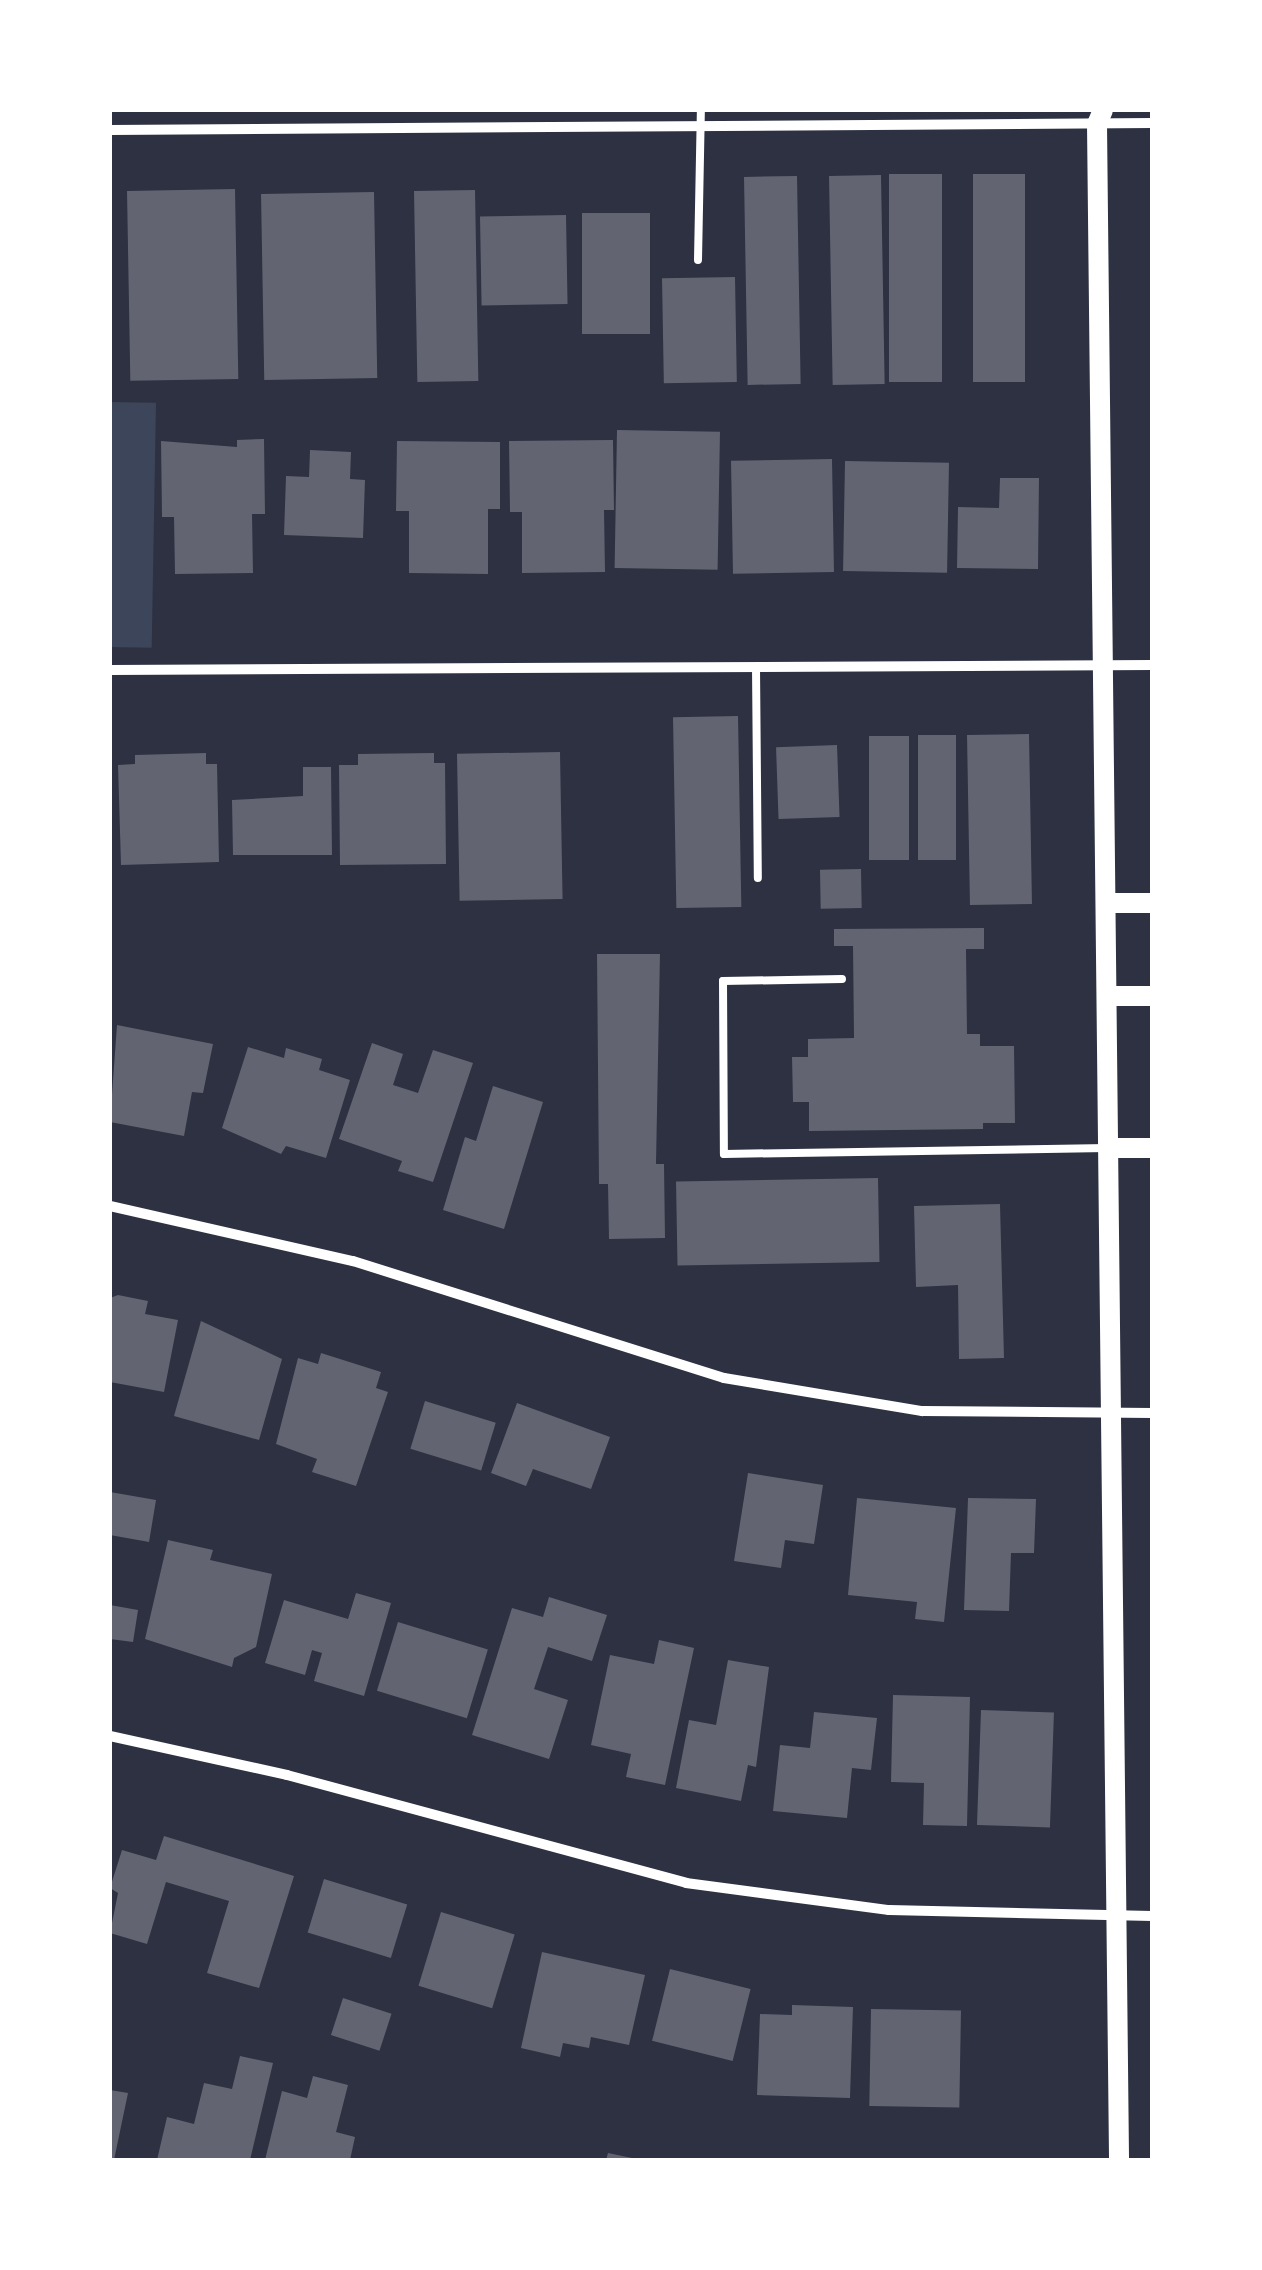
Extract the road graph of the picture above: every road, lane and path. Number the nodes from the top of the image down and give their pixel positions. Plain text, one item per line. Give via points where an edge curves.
1 (701, 110) edge
2 (1100, 117) edge
3 (1152, 124) edge
4 (701, 126) junction
5 (110, 130) edge
6 (698, 260) dead end
7 (1152, 664) edge
8 (1106, 665) junction
9 (756, 667) junction
10 (110, 670) edge
11 (758, 878) dead end
12 (1110, 903) junction
13 (1152, 903) edge
14 (842, 979) dead end
15 (1111, 996) junction
16 (1152, 996) edge
17 (1112, 1148) junction
18 (1152, 1148) edge
19 (110, 1206) edge
20 (1152, 1413) edge
21 (1116, 1414) junction
22 (110, 1736) edge
23 (1118, 1916) junction
24 (1152, 1916) edge
25 (1119, 2160) edge

1 - 4 lane
2 - 3 street
2 - 4 street
2 - 8 main road
4 - 5 street
4 - 6 lane
7 - 8 street
8 - 9 street
8 - 12 main road
9 - 10 street
9 - 11 lane
12 - 13 main road
12 - 15 main road
14 - 17 lane via 723,981 724,1154
15 - 16 main road
15 - 17 main road
17 - 18 main road
17 - 21 main road
19 - 21 street via 353,1261 724,1378 922,1411
20 - 21 street
21 - 23 main road
22 - 23 street via 287,1776 686,1883 889,1910
23 - 24 street
23 - 25 main road

